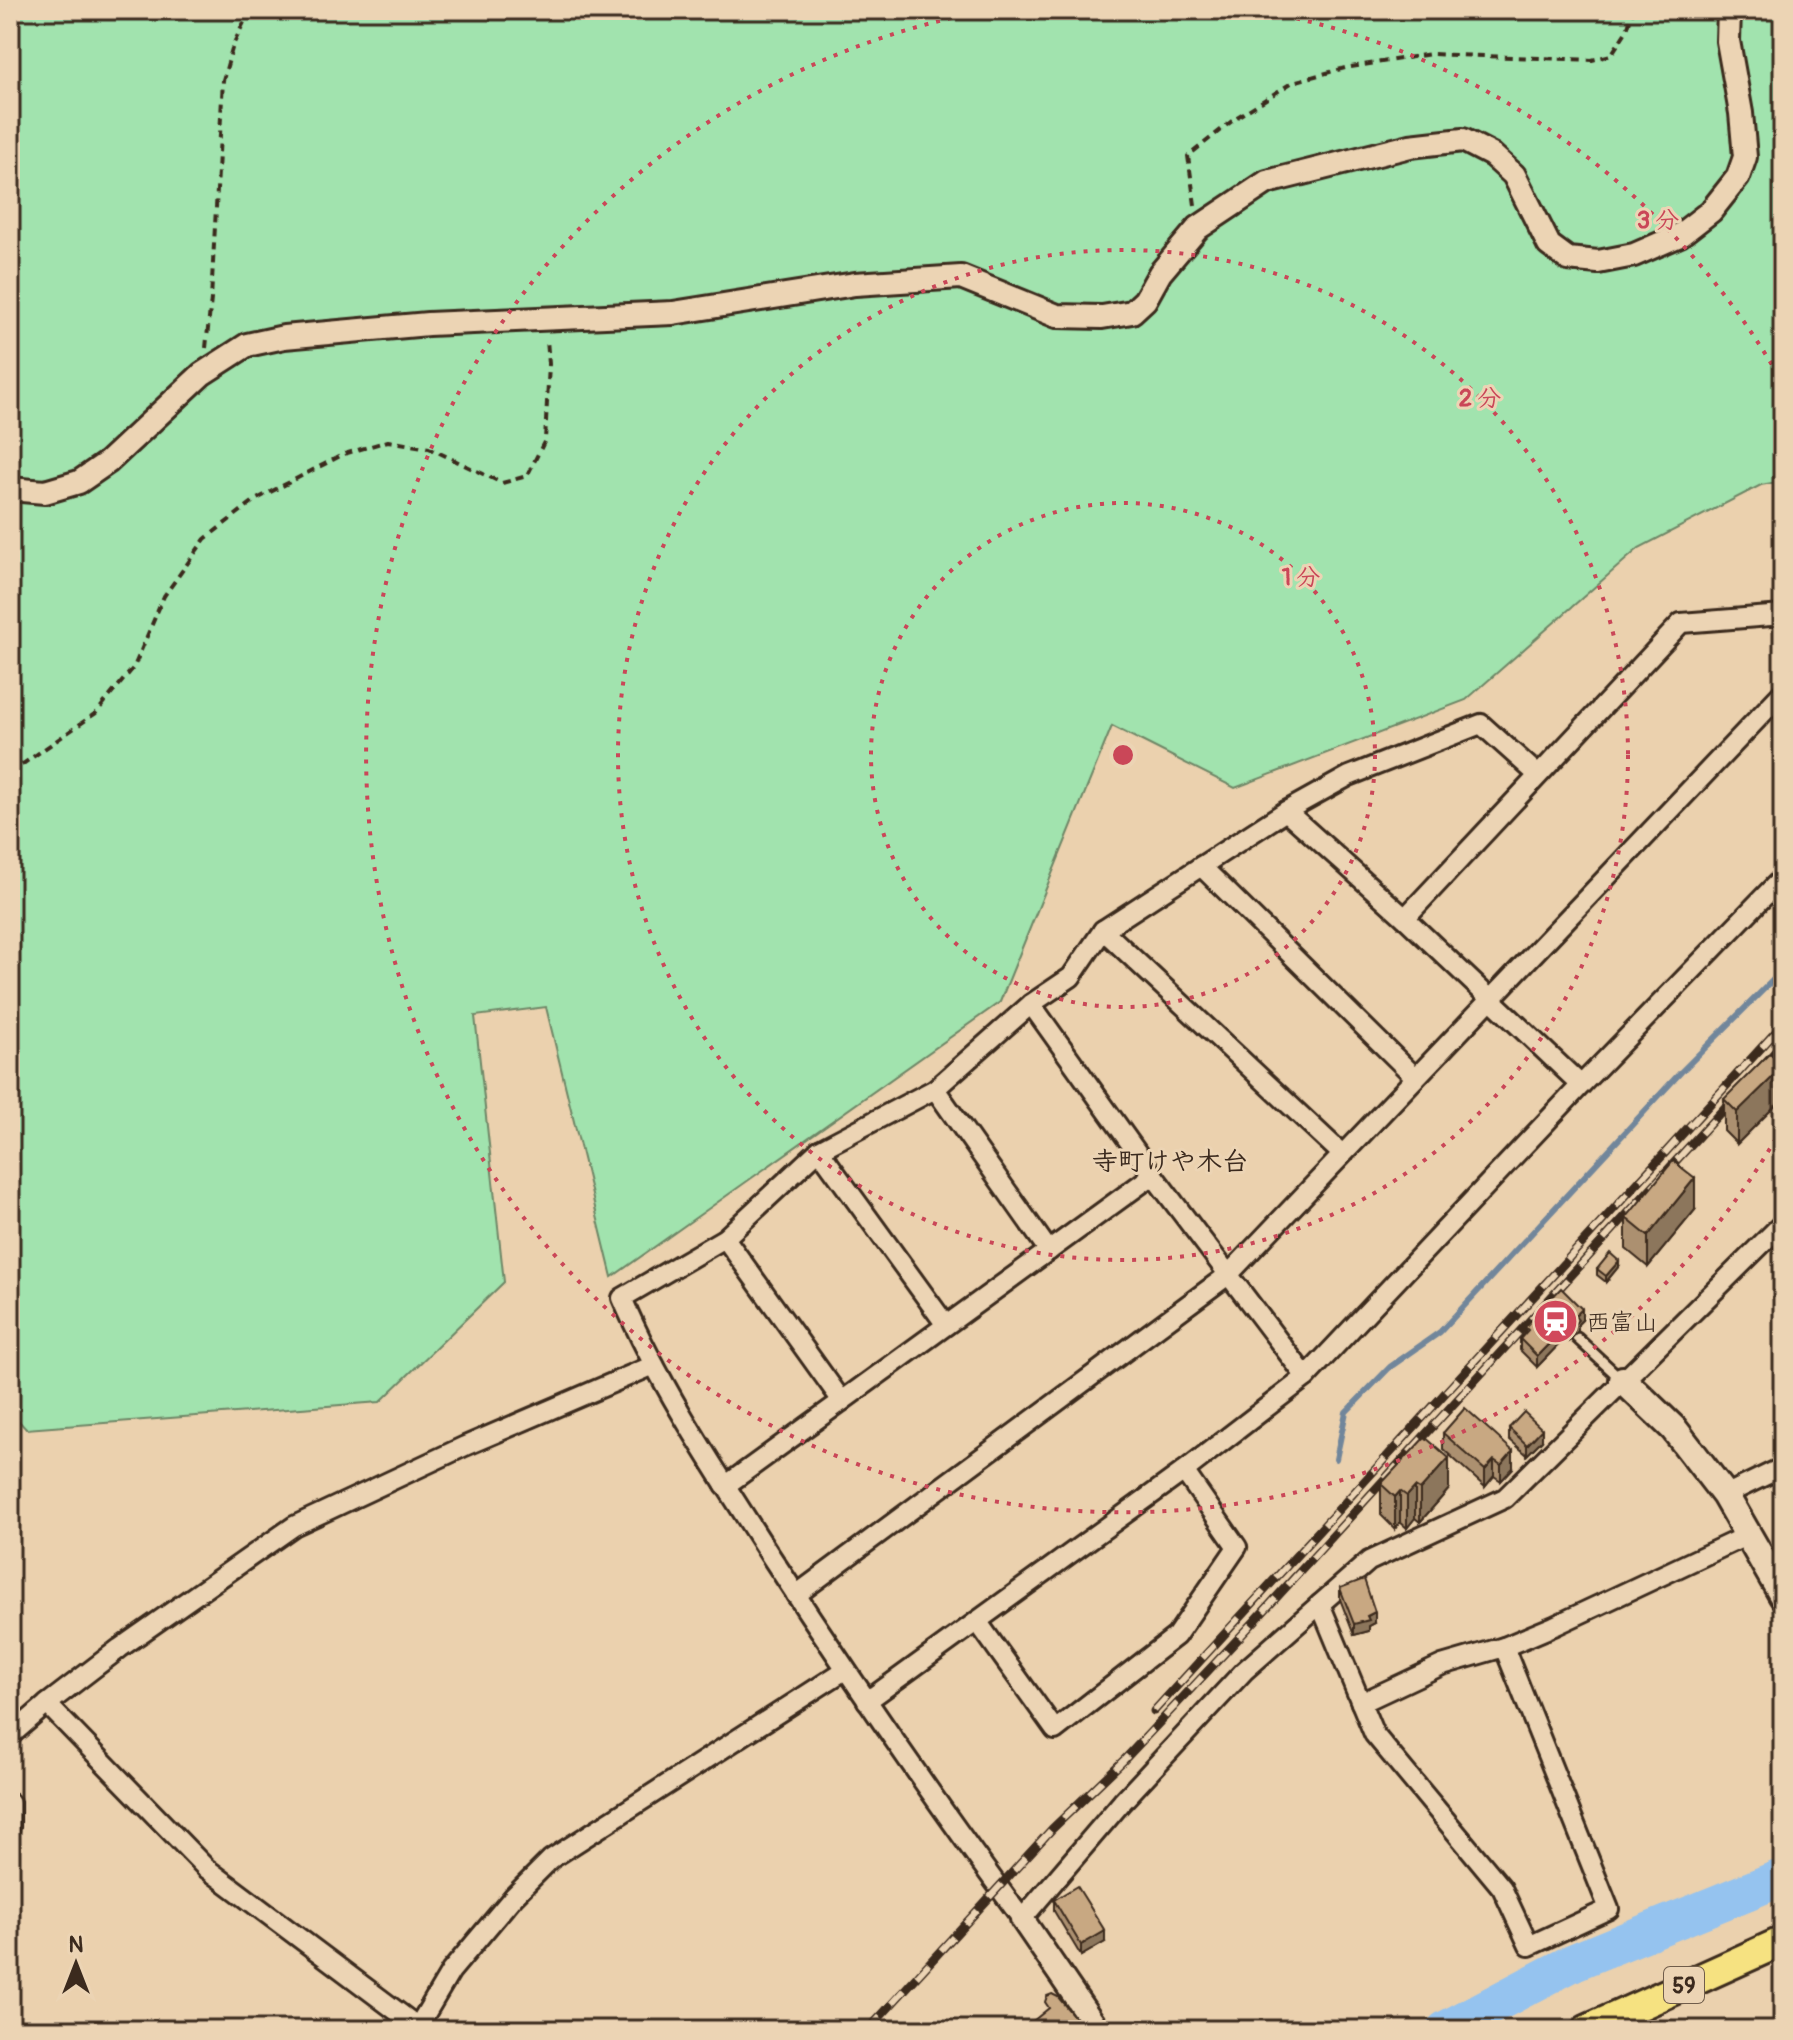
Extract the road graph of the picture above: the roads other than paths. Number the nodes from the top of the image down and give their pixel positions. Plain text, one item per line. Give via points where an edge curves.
1 (1729, 10) edge
2 (10, 489) edge
3 (1783, 615) edge
4 (1783, 692) edge
5 (1538, 775) junction
6 (1286, 811) junction
7 (1201, 866) junction
8 (1783, 877) edge
9 (1405, 918) junction
10 (1103, 930) junction
11 (1490, 1000) junction
12 (1031, 1004) junction
13 (1415, 1077) junction
14 (1581, 1085) junction
15 (935, 1089) junction
16 (819, 1150) junction
17 (1342, 1154) junction
18 (1153, 1175) junction
19 (1783, 1223) edge
20 (725, 1238) junction
21 (1049, 1251) junction
22 (1228, 1275) junction
23 (946, 1325) junction
24 (1577, 1338) dead end
25 (654, 1365) junction
26 (1306, 1377) junction
27 (1623, 1380) junction
28 (842, 1401) junction
29 (1783, 1467) edge
30 (1184, 1471) junction
31 (725, 1486) junction
32 (1725, 1495) junction
33 (1748, 1535) junction
34 (796, 1595) junction
35 (1783, 1596) edge
36 (1320, 1604) junction
37 (977, 1621) junction
38 (1504, 1647) junction
39 (845, 1670) junction
40 (867, 1701) junction
41 (1361, 1703) junction
42 (47, 1704) junction
43 (10, 1736) edge
44 (10, 1803) edge
45 (10, 1826) edge
46 (1022, 1919) junction
47 (1783, 1941) edge
48 (419, 2029) edge
49 (1098, 2030) edge
50 (1586, 2030) edge

1 - 2 street via 1728,41 1745,157 1738,177 1711,211 1680,235 1634,255 1598,262 1568,259 1549,245 1514,175 1492,155 1463,140 1410,146 1267,182 1198,228 1132,312 1057,316 961,277 855,284 673,313 284,337 247,345 202,374 108,462 79,482 45,492
3 - 5 street via 1681,623
4 - 11 street
5 - 6 street via 1481,724 1349,776
5 - 9 street
6 - 7 street
6 - 9 street
7 - 10 street
7 - 13 street
8 - 14 street
9 - 11 street
10 - 12 street via 1071,977
10 - 17 street
11 - 13 street
11 - 14 street
12 - 15 street
12 - 18 street
13 - 17 street
14 - 26 street
15 - 16 street
15 - 21 street
16 - 20 street
16 - 23 street
17 - 22 street
18 - 21 street
18 - 22 street
19 - 27 street
20 - 25 street via 622,1298
20 - 28 street
21 - 23 street
22 - 26 street
22 - 34 street
23 - 28 street
24 - 27 lane
25 - 31 street
25 - 42 street via 294,1526
26 - 30 street
27 - 32 main road via 1674,1429
27 - 36 street via 1505,1498 1369,1561
28 - 31 street
29 - 32 street
30 - 37 street
30 - 37 street via 1237,1547 1176,1636 1055,1730
31 - 34 street
32 - 33 main road
33 - 35 main road
33 - 38 street
34 - 39 street
36 - 41 street
36 - 46 street via 1244,1671
37 - 40 street
38 - 41 street via 1442,1665
38 - 41 street via 1609,1909 1529,1946 1502,1888 1374,1734
39 - 40 street
39 - 48 street via 551,1859 451,1971
40 - 46 street
42 - 43 street
42 - 48 street via 206,1868
44 - 45 street
46 - 49 street
47 - 50 main road, 59

